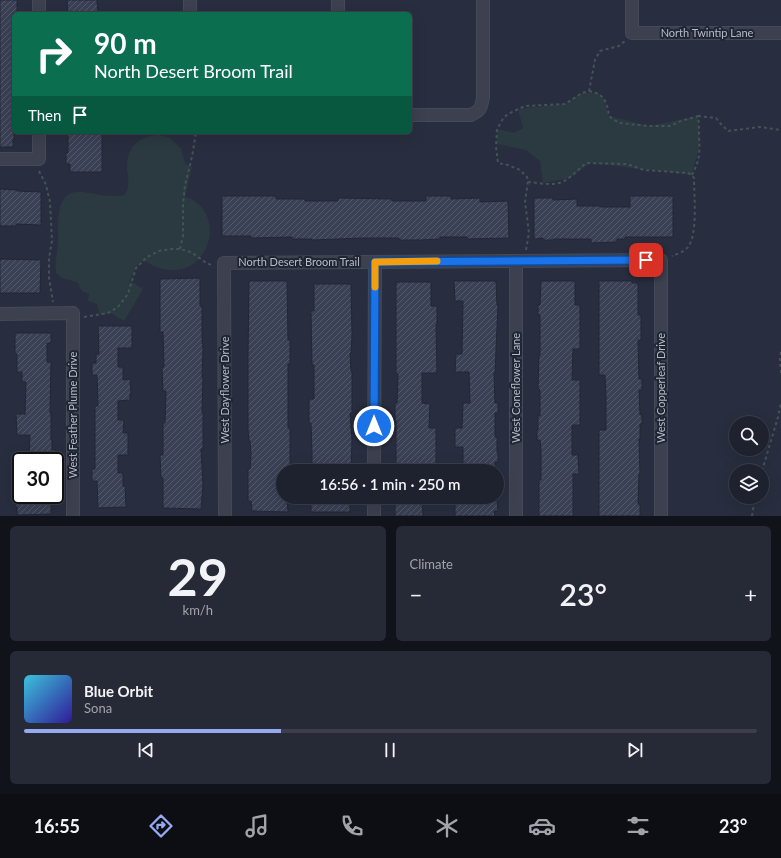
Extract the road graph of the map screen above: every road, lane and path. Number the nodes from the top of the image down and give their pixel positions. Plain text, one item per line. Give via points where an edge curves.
1 (38, 0) edge
2 (190, 0) edge
3 (338, 0) edge
4 (483, 0) edge
5 (632, 0) edge
6 (38, 12) edge
7 (190, 12) edge
8 (338, 12) edge
9 (632, 33) junction
10 (781, 33) edge
11 (589, 91) junction
12 (412, 115) edge
13 (698, 116) junction
14 (781, 130) edge
15 (39, 134) edge
16 (196, 134) edge
17 (36, 159) junction
18 (0, 160) edge
19 (692, 175) junction
20 (528, 182) junction
21 (180, 249) junction
22 (661, 260) junction
23 (520, 261) junction
24 (375, 262) junction
25 (219, 265) junction
26 (0, 314) edge
27 (55, 314) junction
28 (73, 316) junction
29 (781, 352) edge
30 (781, 374) edge
31 (781, 403) edge
32 (374, 464) edge
33 (764, 464) edge
34 (374, 504) edge
35 (754, 504) edge
36 (73, 516) edge
37 (226, 516) edge
38 (374, 516) edge
39 (516, 516) edge
40 (661, 516) edge
41 (752, 516) edge

1 - 6 street
2 - 7 street
3 - 8 street
4 - 12 street via 483,98 480,108 471,115
5 - 9 street
9 - 10 street, North Twintip Lane
9 - 11 path via 619,46 600,51 595,60
11 - 13 path via 598,93 604,99 609,116 620,123 671,126
11 - 20 path via 565,104 525,106 504,117 497,129 498,163 520,170
13 - 14 path via 716,118 728,131 760,127
13 - 19 path via 699,155
15 - 17 street
16 - 21 path via 185,184
17 - 18 street
17 - 27 path via 49,194 52,241 49,278
19 - 20 path via 644,170 627,164 587,163 560,183
19 - 22 path via 694,218 691,241 683,251
20 - 23 path via 525,202 529,233
21 - 25 path via 191,252 205,262
21 - 28 path via 159,250 147,256 136,268 128,294 118,307 108,313
22 - 23 street, North Desert Broom Trail
22 - 40 street, West Copperleaf Drive
23 - 24 street, North Desert Broom Trail
23 - 39 street, West Coneflower Lane
24 - 25 street, North Desert Broom Trail
24 - 32 street
25 - 37 street, West Dayflower Drive
26 - 27 street
27 - 28 street
28 - 36 street, West Feather Plume Drive
29 - 30 path
31 - 33 path
34 - 38 street
35 - 41 path

